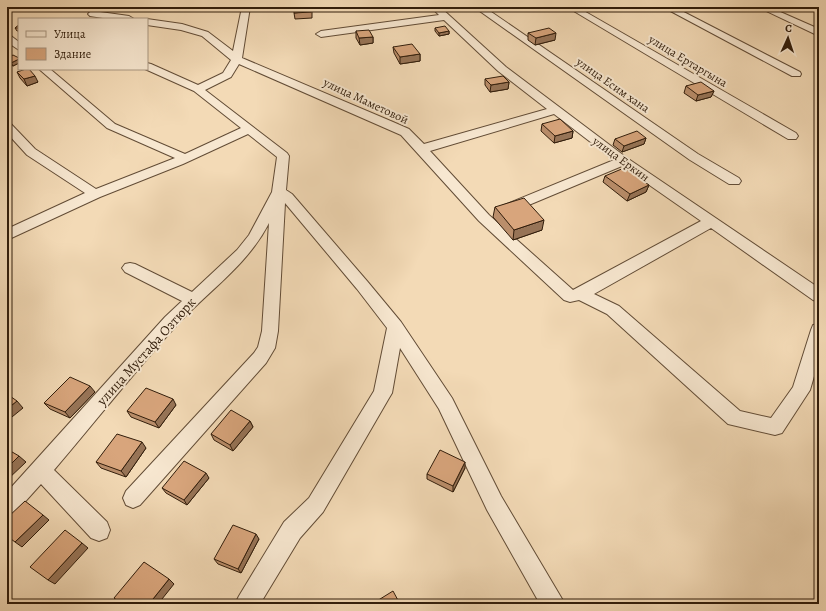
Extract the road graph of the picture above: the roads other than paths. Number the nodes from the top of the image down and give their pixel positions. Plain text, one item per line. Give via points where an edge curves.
1 (246, 7) edge
2 (435, 7) edge
3 (478, 7) edge
4 (571, 7) edge
5 (667, 7) edge
6 (762, 7) edge
7 (93, 14) dead end
8 (447, 17) junction
9 (121, 18) edge
10 (148, 22) edge
11 (819, 33) edge
12 (321, 34) dead end
13 (8, 38) edge
14 (18, 40) edge
15 (18, 46) edge
16 (238, 58) junction
17 (148, 66) edge
18 (45, 70) edge
19 (796, 74) dead end
20 (198, 89) junction
21 (556, 110) junction
22 (7, 126) edge
23 (249, 129) junction
24 (792, 136) dead end
25 (422, 149) junction
26 (185, 158) junction
27 (623, 161) junction
28 (734, 181) dead end
29 (279, 192) junction
30 (95, 194) junction
31 (484, 218) junction
32 (711, 222) junction
33 (7, 235) edge
34 (130, 268) dead end
35 (580, 294) junction
36 (819, 296) edge
37 (193, 299) junction
38 (395, 327) junction
39 (819, 330) edge
40 (41, 470) junction
41 (133, 498) dead end
42 (7, 507) edge
43 (99, 530) dead end
44 (247, 604) edge
45 (554, 604) edge

1 - 16 street
2 - 8 street, улица Еркин
3 - 28 street, улица Есим хана via 694,157
4 - 24 street, улица Ертаргына
5 - 19 street
6 - 11 street
7 - 9 street
8 - 12 street
8 - 21 street, улица Еркин via 502,69
10 - 16 street, улица Маметовой via 182,27 205,34
13 - 14 street
13 - 15 street
16 - 20 street via 227,75
16 - 25 street, улица Маметовой via 389,124 405,132
17 - 20 street
18 - 26 street via 111,126
20 - 23 street
21 - 25 street
21 - 27 street, улица Еркин
22 - 30 street via 31,152
23 - 26 street
23 - 29 street via 283,156
25 - 31 street, улица Маметовой
26 - 30 street
27 - 31 street
27 - 32 street, улица Еркин
29 - 37 street, улица Мустафа Озтюрк via 255,237 242,254
29 - 38 street via 287,197
29 - 41 street via 270,331 266,348 260,358
30 - 33 street
31 - 35 street, улица Маметовой via 570,296
32 - 35 street
32 - 36 street, улица Еркин
34 - 37 street
35 - 39 street via 613,310 735,418 775,427 802,390
37 - 40 street, улица Мустафа Озтюрк
38 - 44 street via 383,393 316,505 292,530
38 - 45 street via 446,404 494,503
40 - 42 street, улица Мустафа Озтюрк
40 - 43 street

